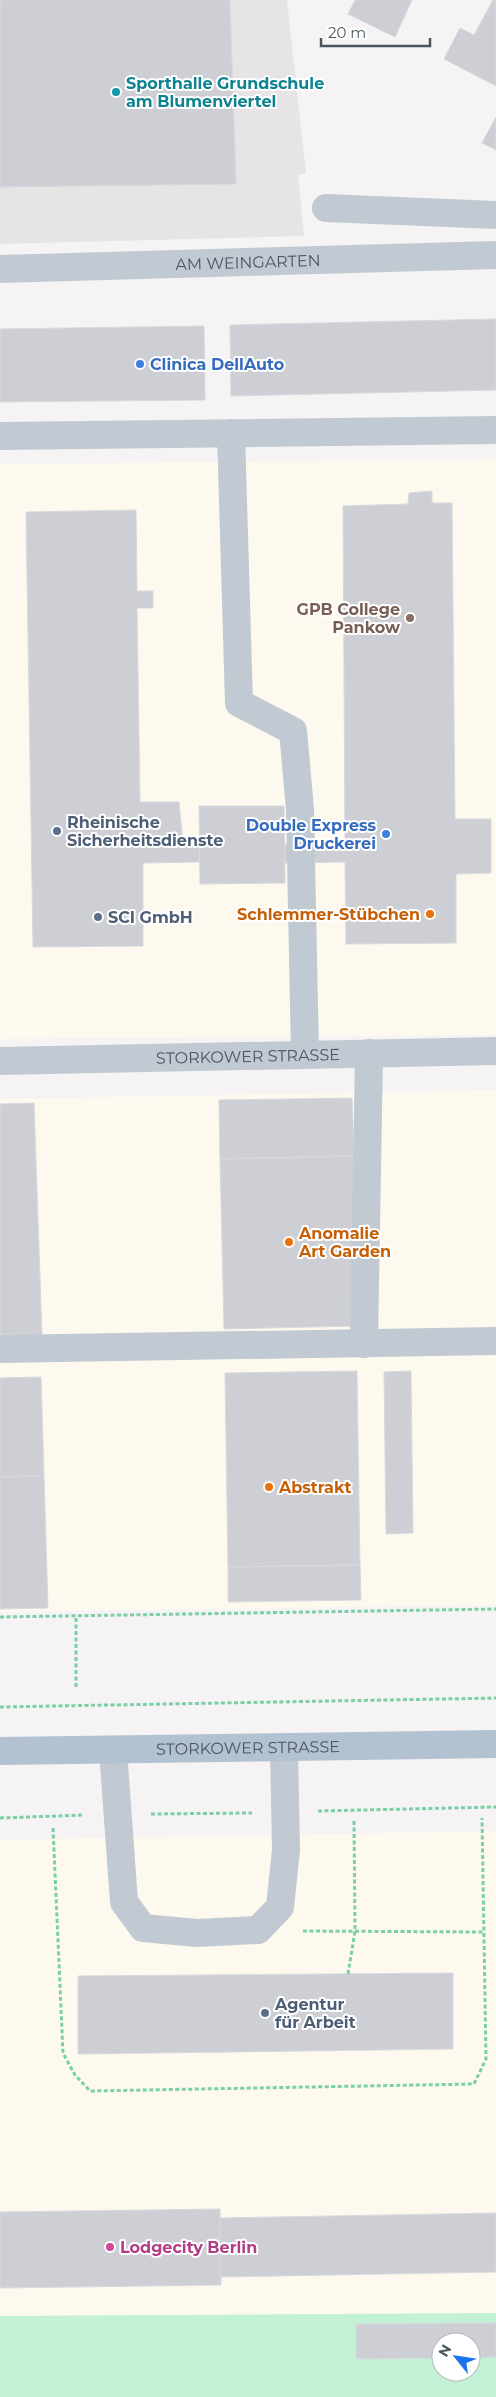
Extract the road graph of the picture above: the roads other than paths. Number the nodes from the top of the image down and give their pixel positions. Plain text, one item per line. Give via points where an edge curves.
1 (326, 208) dead end
2 (496, 215) edge
3 (496, 255) edge
4 (0, 269) edge
5 (496, 430) edge
6 (231, 433) junction
7 (0, 436) edge
8 (496, 1051) edge
9 (369, 1053) junction
10 (305, 1055) junction
11 (0, 1061) edge
12 (496, 1342) edge
13 (364, 1344) junction
14 (0, 1349) edge
15 (496, 1744) edge
16 (284, 1749) junction
17 (113, 1750) junction
18 (0, 1751) edge

1 - 2 lane
3 - 4 lane, AM WEINGARTEN
5 - 6 lane
6 - 7 lane
6 - 10 lane via 239,702 294,730 300,809
8 - 9 lane, STORKOWER STRASSE
9 - 10 lane, STORKOWER STRASSE
9 - 13 lane
10 - 11 lane, STORKOWER STRASSE
12 - 13 lane
13 - 14 lane
15 - 16 main road, STORKOWER STRASSE
16 - 17 main road, STORKOWER STRASSE
16 - 17 lane via 286,1850 280,1907 258,1930 198,1933 143,1928 124,1902
17 - 18 main road, STORKOWER STRASSE

